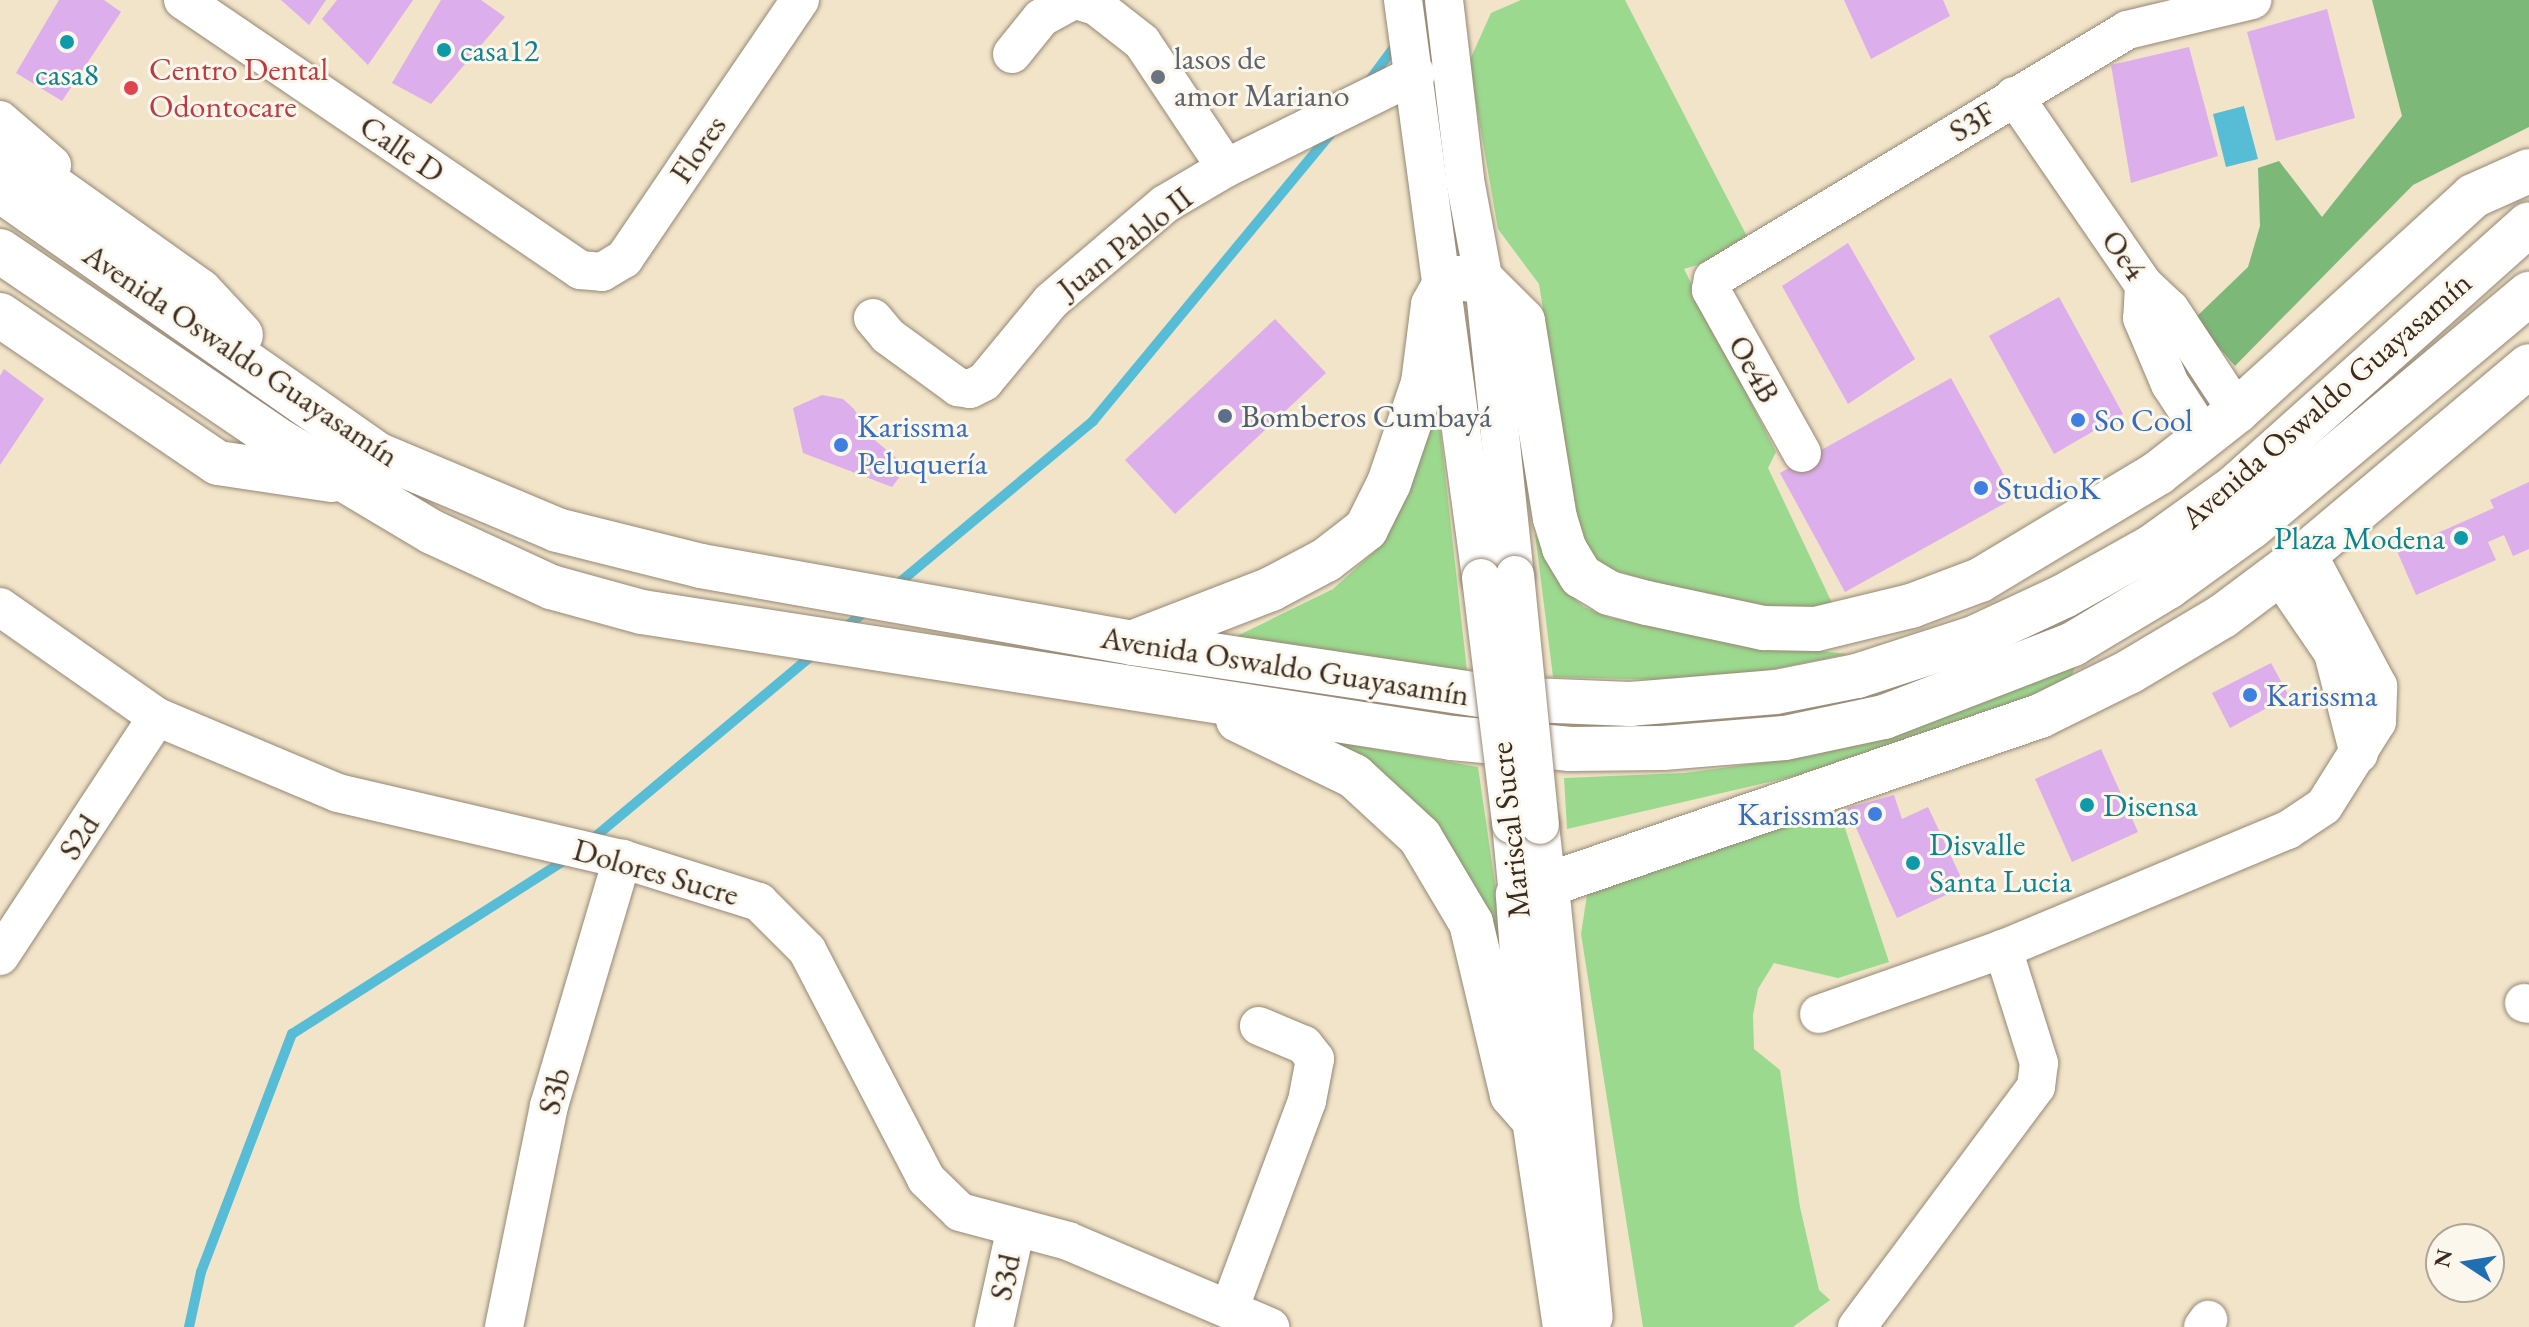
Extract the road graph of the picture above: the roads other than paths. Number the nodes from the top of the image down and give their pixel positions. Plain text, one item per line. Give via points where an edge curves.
1 (183, 0) edge
2 (800, 0) edge
3 (1075, 0) edge
4 (1403, 0) edge
5 (1444, 0) edge
6 (2252, 0) edge
7 (1012, 54) dead end
8 (1416, 74) junction
9 (2014, 96) junction
10 (0, 120) edge
11 (0, 149) edge
12 (1226, 168) junction
13 (2529, 171) edge
14 (0, 190) edge
15 (2529, 224) edge
16 (0, 251) edge
17 (580, 270) joint
18 (1709, 283) joint
19 (1464, 284) junction
20 (200, 291) junction
21 (2529, 294) edge
22 (0, 315) edge
23 (873, 318) dead end
24 (2529, 366) edge
25 (302, 401) junction
26 (2220, 423) junction
27 (1802, 453) dead end
28 (346, 482) junction
29 (2293, 564) junction
30 (0, 607) edge
31 (1132, 643) junction
32 (1177, 694) junction
33 (157, 717) junction
34 (622, 859) junction
35 (1533, 891) junction
36 (2003, 949) junction
37 (0, 956) edge
38 (1819, 1014) dead end
39 (1259, 1026) dead end
40 (1552, 1116) junction
41 (1016, 1227) junction
42 (1230, 1307) junction
43 (504, 1327) edge
44 (994, 1327) edge
45 (1270, 1327) edge
46 (1565, 1327) edge
47 (1592, 1327) edge
48 (1857, 1327) edge

1 - 17 street, Calle D
2 - 17 street, Flores via 624,259 602,272
3 - 7 street via 1041,18
3 - 12 street via 1096,6 1142,42
4 - 8 street
5 - 19 street via 1465,180
6 - 9 street, S3F via 2127,30
8 - 12 street, Juan Pablo II
8 - 19 street
9 - 18 street, S3F
9 - 26 street, Oe4 via 2144,285 2170,309
10 - 20 street via 134,228
11 - 20 main road
12 - 23 street, Juan Pablo II via 1165,204 1083,270 1027,327 984,382 970,389 958,387 888,336
13 - 26 main road via 2473,196
14 - 25 main road, Avenida Oswaldo Guayasamín
15 - 31 main road, Avenida Oswaldo Guayasamín via 2235,487 2153,546 1974,638 1857,676 1683,702 1505,699
16 - 28 main road, Avenida Oswaldo Guayasamín
18 - 27 street, Oe4B
19 - 26 main road via 1515,308 1527,334 1555,518 1572,564 1590,584 1647,603 1797,630 1911,606 2016,562 2158,473
19 - 31 main road via 1433,305 1423,383 1389,483 1366,529 1326,560 1271,589
19 - 35 street, Mariscal Sucre, bridge
20 - 25 main road
21 - 32 main road, Avenida Oswaldo Guayasamín via 2251,527 2168,587 2073,644 1884,717 1785,738 1570,749 1452,738
22 - 28 main road via 218,463
24 - 29 main road
25 - 31 main road, Avenida Oswaldo Guayasamín via 379,455 557,530 701,566
28 - 32 main road, Avenida Oswaldo Guayasamín via 432,532 551,587 642,612
29 - 35 main road via 2223,616 2040,716
29 - 36 street via 2378,686 2377,722 2324,806 2288,830
30 - 33 street, Dolores Sucre
32 - 40 main road via 1301,747 1354,776 1420,837 1471,923 1508,1085 1519,1109
33 - 34 street, Dolores Sucre via 338,793
33 - 37 street, S2d
34 - 41 street, Dolores Sucre via 759,902 807,950 926,1179 960,1212
34 - 43 street, S3b via 549,1106
35 - 40 main road, Mariscal Sucre
36 - 38 street
36 - 48 street via 2039,1063 2036,1087
39 - 42 street via 1304,1045 1315,1059 1307,1101
40 - 46 main road, Mariscal Sucre
40 - 47 main road, Mariscal Sucre
41 - 42 street, Dolores Sucre via 1068,1241
41 - 44 street, S3d
42 - 45 street, Dolores Sucre

